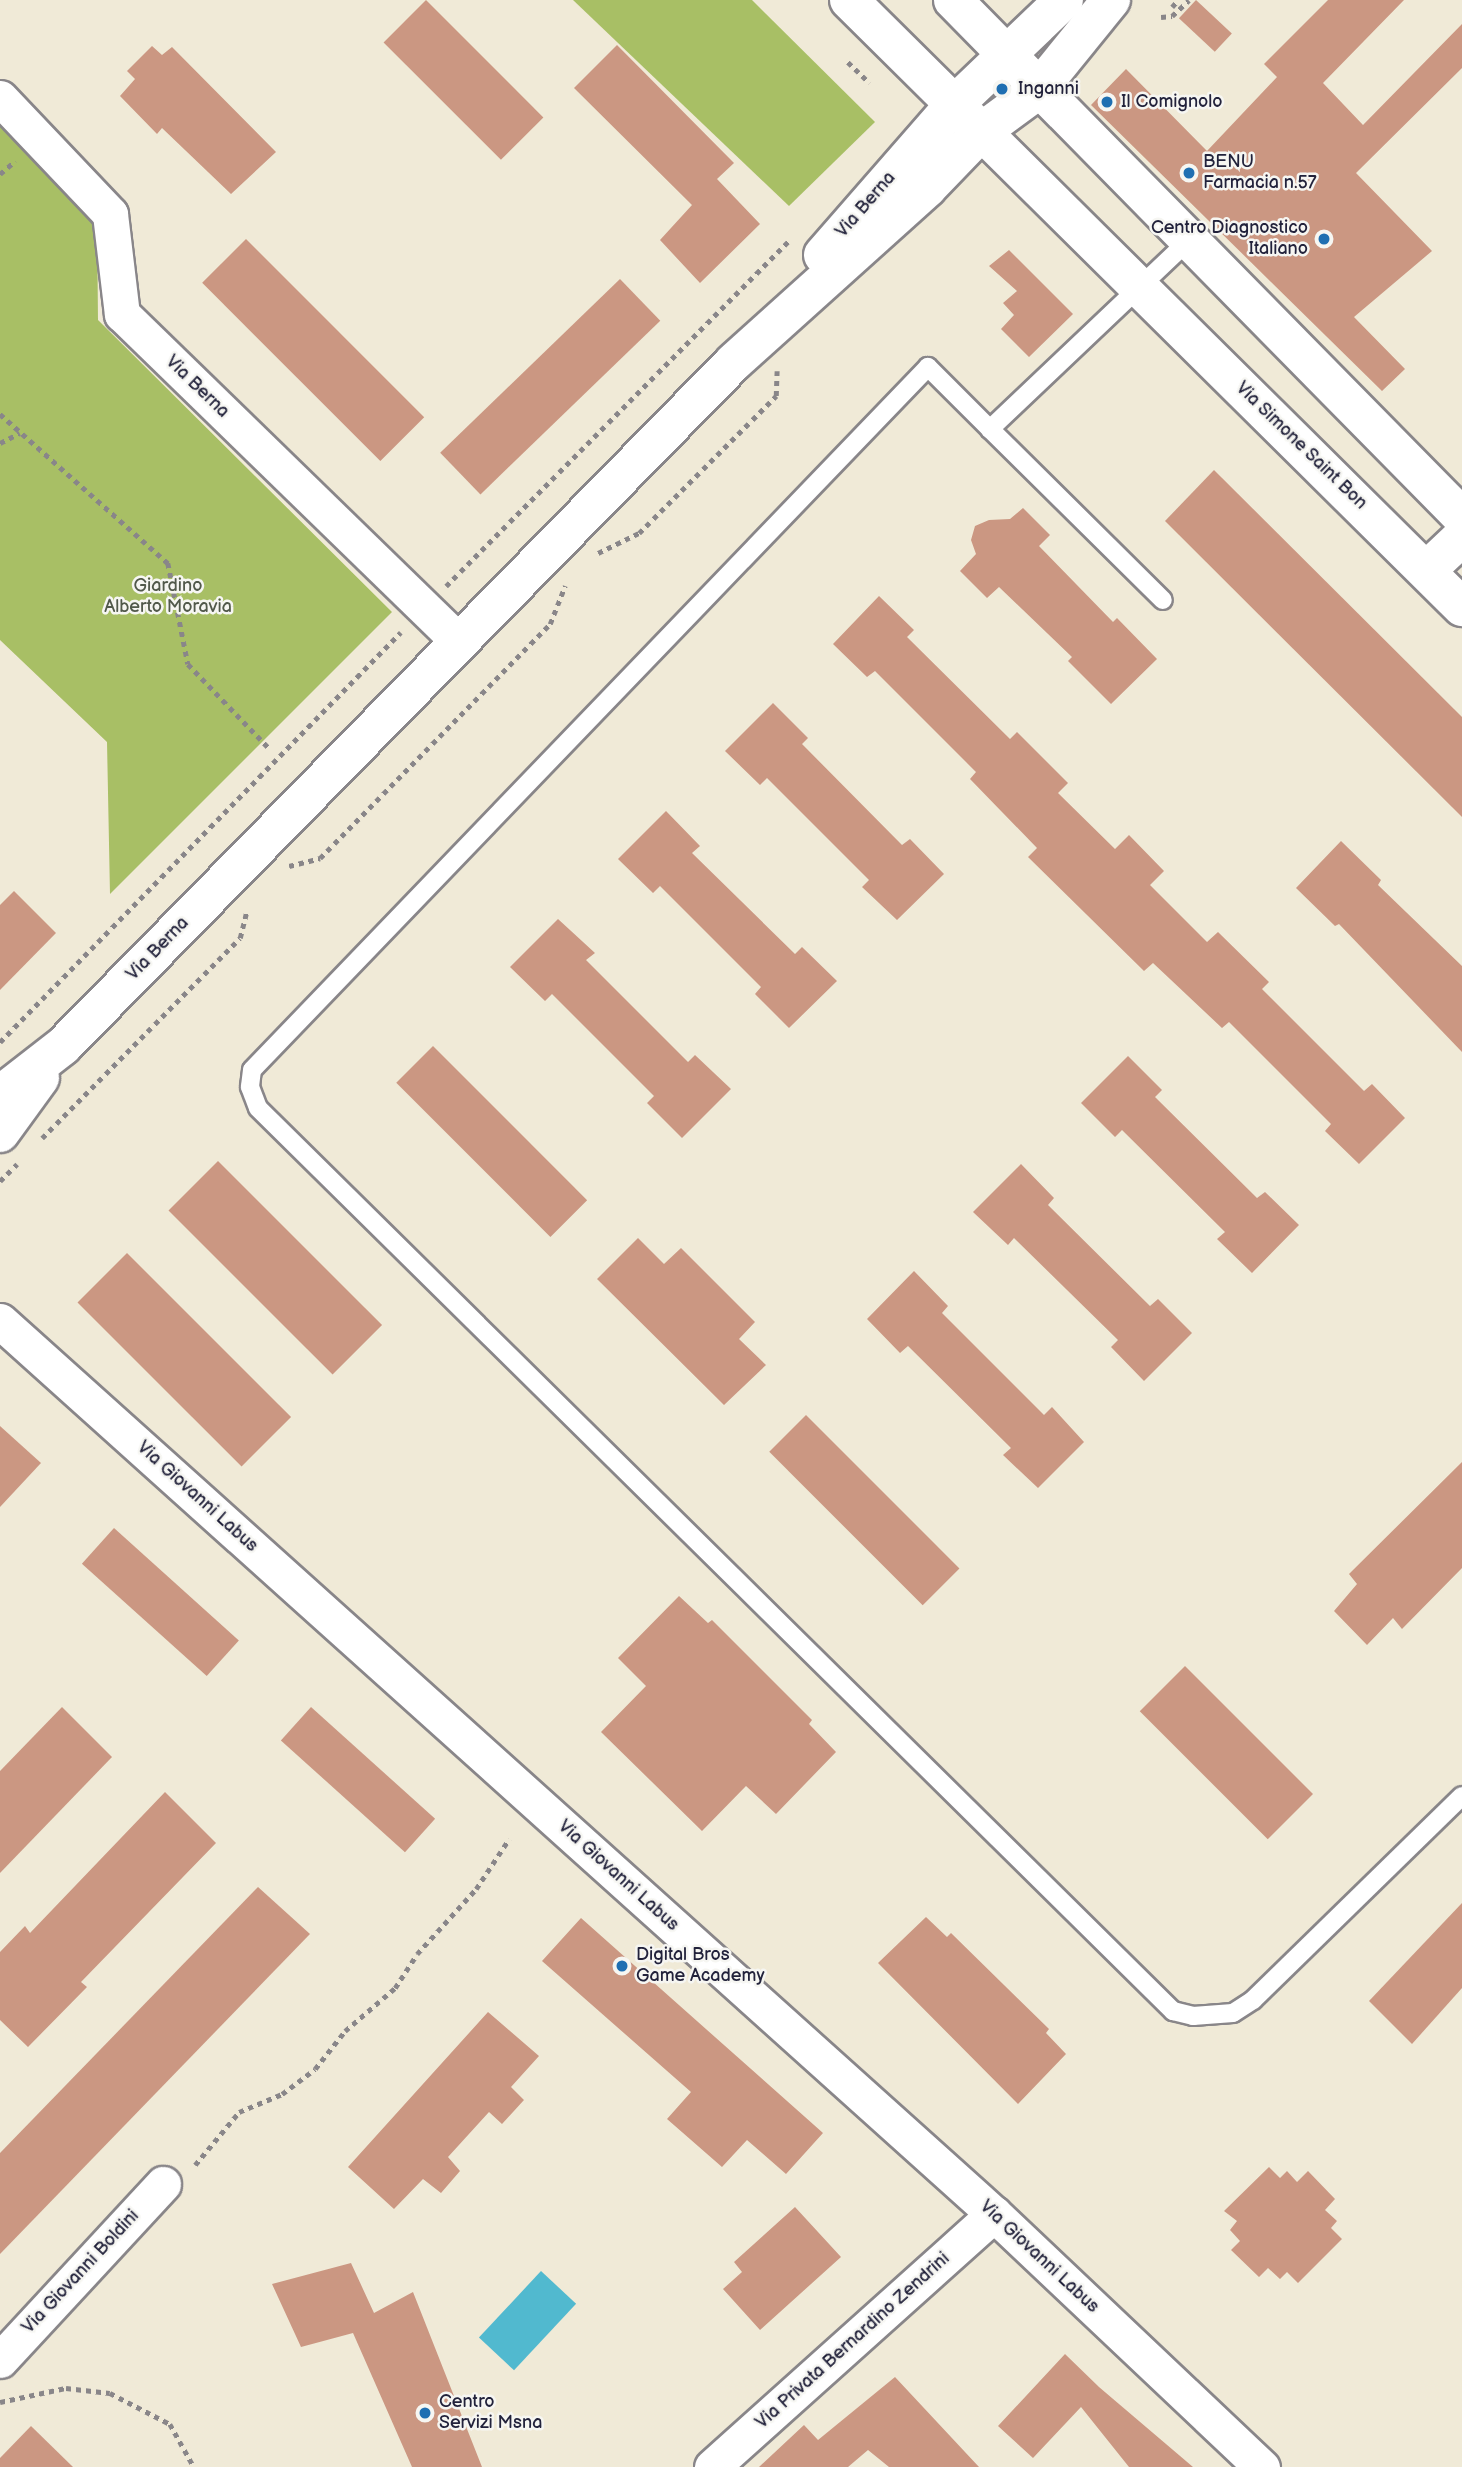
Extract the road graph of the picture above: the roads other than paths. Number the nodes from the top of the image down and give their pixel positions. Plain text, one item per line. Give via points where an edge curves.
1 (849, 0) edge
2 (953, 0) edge
3 (1064, 0) edge
4 (1111, 0) edge
5 (1007, 56) junction
6 (1038, 90) junction
7 (0, 98) edge
8 (954, 105) junction
9 (981, 132) junction
10 (1187, 242) junction
11 (1139, 287) junction
12 (734, 362) junction
13 (990, 429) junction
14 (1462, 517) edge
15 (1462, 537) edge
16 (1427, 570) junction
17 (1163, 600) dead end
18 (1462, 607) edge
19 (459, 642) junction
20 (63, 1046) junction
21 (0, 1094) edge
22 (10, 1147) edge
23 (0, 1321) edge
24 (1462, 1796) edge
25 (163, 2185) dead end
26 (994, 2214) junction
27 (0, 2360) edge
28 (712, 2467) edge
29 (1262, 2467) edge

1 - 8 main road, Via Simone Saint Bon
2 - 5 main road
3 - 5 main road, Via Berna
4 - 6 main road, Via Berna
5 - 6 main road
5 - 8 main road, Via Berna
6 - 9 main road, Via Berna
6 - 10 main road
7 - 19 street, Via Berna via 110,215 122,314
8 - 9 main road, Via Simone Saint Bon
8 - 12 main road, Via Berna
9 - 11 main road, Via Simone Saint Bon
9 - 12 main road, Via Berna via 927,188
10 - 11 lane
10 - 14 main road
11 - 13 lane
11 - 16 main road, Via Simone Saint Bon
12 - 19 main road, Via Berna
13 - 17 lane
13 - 24 lane via 928,367 252,1070 250,1087 258,1108 1173,2011 1194,2016 1233,2013 1253,2000
15 - 16 main road
16 - 18 main road, Via Simone Saint Bon
19 - 20 main road, Via Berna
20 - 21 main road, Via Berna
20 - 22 main road, Via Berna
23 - 26 street, Via Giovanni Labus
25 - 27 street, Via Giovanni Boldini
26 - 28 street, Via Privata Bernardino Zendrini
26 - 29 street, Via Giovanni Labus

